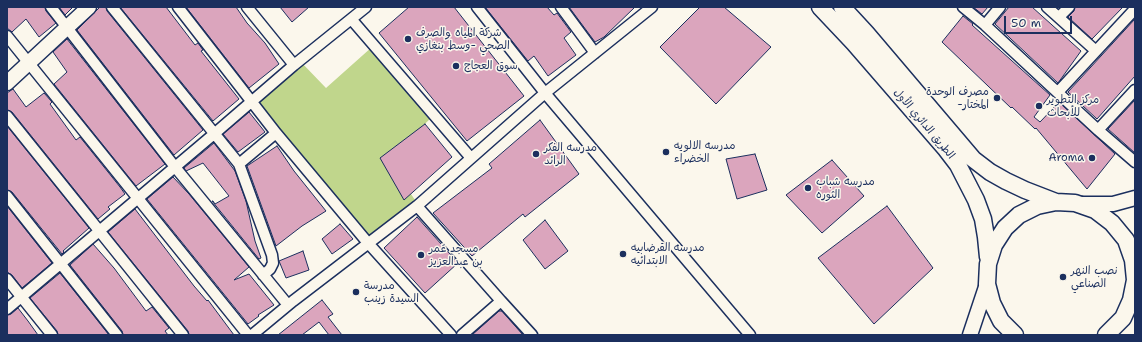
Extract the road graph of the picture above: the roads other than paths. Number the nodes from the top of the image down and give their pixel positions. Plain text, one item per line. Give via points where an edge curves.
1 (51, 7) edge
2 (89, 7) edge
3 (112, 7) edge
4 (178, 7) edge
5 (247, 7) edge
6 (366, 7) edge
7 (477, 7) edge
8 (561, 7) edge
9 (652, 7) edge
10 (820, 7) edge
11 (842, 7) edge
12 (963, 7) edge
13 (1000, 7) edge
14 (1047, 7) edge
15 (1068, 7) edge
16 (1135, 9) edge
17 (1059, 17) junction
18 (352, 20) junction
19 (985, 25) junction
20 (67, 28) junction
21 (7, 36) edge
22 (1096, 51) junction
23 (595, 54) junction
24 (28, 64) junction
25 (294, 65) junction
26 (7, 83) edge
27 (1135, 90) edge
28 (1058, 92) junction
29 (545, 93) junction
30 (253, 101) junction
31 (7, 116) edge
32 (1098, 130) junction
33 (276, 133) junction
34 (214, 134) junction
35 (471, 158) junction
36 (1135, 162) edge
37 (239, 164) junction
38 (175, 167) junction
39 (7, 196) edge
40 (1135, 198) edge
41 (138, 199) junction
42 (1056, 202) junction
43 (1075, 204) junction
44 (417, 206) junction
45 (99, 231) junction
46 (368, 243) junction
47 (1134, 255) edge
48 (988, 264) junction
49 (61, 265) junction
50 (263, 275) junction
51 (7, 279) edge
52 (1135, 280) edge
53 (987, 284) junction
54 (21, 297) junction
55 (501, 302) junction
56 (288, 305) junction
57 (7, 309) edge
58 (52, 335) edge
59 (117, 335) edge
60 (183, 335) edge
61 (248, 335) edge
62 (252, 335) edge
63 (451, 335) edge
64 (462, 335) edge
65 (532, 335) edge
66 (750, 335) edge
67 (970, 335) edge
68 (1015, 335) edge
69 (1106, 335) edge

1 - 20 street
2 - 20 street
3 - 34 street
4 - 30 street
5 - 25 street
6 - 18 street
7 - 29 street
8 - 23 street
9 - 23 street
10 - 48 main road, الطريق الدائري الأول via 854,43 958,166 976,200 982,219
11 - 42 main road, الطريق الدائري الأول via 973,159 1006,181
12 - 19 street
13 - 19 street
14 - 17 street
15 - 17 street
16 - 22 street
17 - 22 street
18 - 25 street
18 - 35 street
19 - 28 street
20 - 24 street
20 - 38 street
21 - 24 street
22 - 28 street
23 - 29 street
24 - 26 street
24 - 41 street
25 - 30 street
27 - 32 street
28 - 32 street
29 - 35 street
29 - 66 street
30 - 33 street
30 - 34 street
31 - 45 street
32 - 36 street
33 - 37 street
33 - 46 street
34 - 37 street
34 - 38 street
35 - 44 street
37 - 50 street via 272,255 273,264
38 - 41 street
38 - 50 street
39 - 49 street
40 - 43 street via 1113,204
41 - 45 street
41 - 61 street
42 - 43 main road
42 - 48 main road via 1037,206 1019,215 1005,228 994,245
43 - 47 main road via 1095,210 1112,223
44 - 46 street
44 - 55 street
45 - 49 street
45 - 60 street
46 - 56 street
46 - 63 street
47 - 52 main road
48 - 53 main road
49 - 54 street
49 - 59 street
50 - 56 street
51 - 54 street
52 - 69 main road via 1131,300 1122,318
53 - 67 street
53 - 68 main road via 992,303 1001,321
54 - 57 street
54 - 58 street
55 - 64 street
55 - 65 street
56 - 62 street

